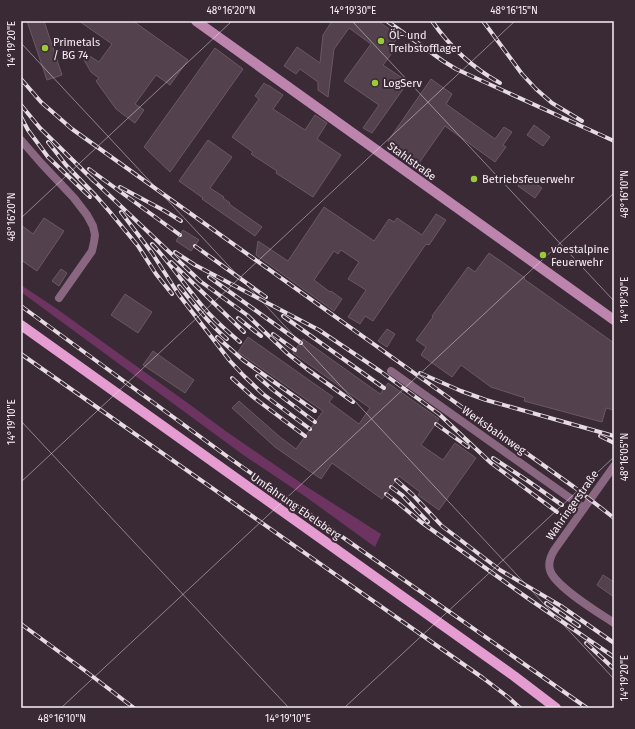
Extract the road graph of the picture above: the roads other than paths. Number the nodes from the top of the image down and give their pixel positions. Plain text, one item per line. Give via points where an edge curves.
1 (196, 21) edge
2 (21, 140) edge
3 (59, 298) dead end
4 (614, 320) edge
5 (21, 325) edge
6 (391, 371) dead end
7 (614, 466) edge
8 (584, 508) junction
9 (614, 624) edge
10 (556, 708) edge

1 - 4 street, Stahlstraße
2 - 3 street via 61,183 93,226 95,235 92,251
5 - 10 main road, Umfahrung Ebelsberg
6 - 8 street, Werksbahnweg
7 - 8 street, Wahringerstraße
8 - 9 street, Wahringerstraße via 554,549 549,564 550,570 558,583

